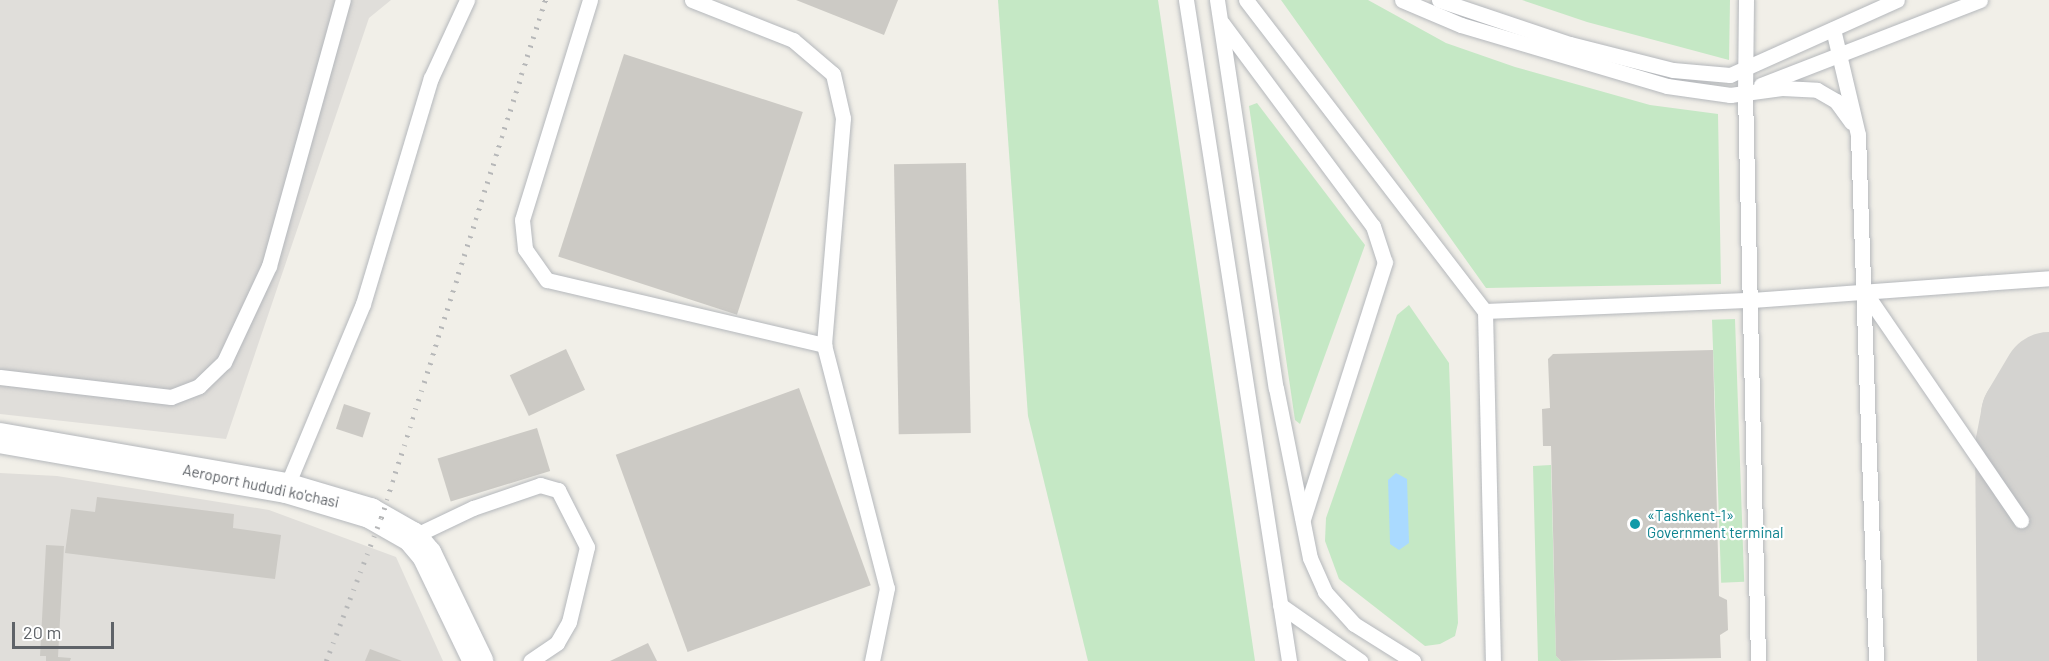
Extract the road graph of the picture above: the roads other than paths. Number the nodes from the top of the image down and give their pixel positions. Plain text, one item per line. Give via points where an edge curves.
1 (343, 0) edge
2 (467, 0) edge
3 (590, 0) edge
4 (693, 0) edge
5 (1186, 0) edge
6 (1217, 0) edge
7 (1246, 0) edge
8 (1402, 0) edge
9 (1439, 0) edge
10 (1746, 0) edge
11 (1897, 0) edge
12 (1980, 0) edge
13 (1220, 20) junction
14 (1833, 29) junction
15 (1839, 54) junction
16 (1745, 69) junction
17 (1745, 92) junction
18 (1858, 135) junction
19 (2049, 278) edge
20 (1864, 291) junction
21 (1752, 300) junction
22 (1485, 311) junction
23 (824, 345) junction
24 (0, 377) edge
25 (0, 438) edge
26 (286, 488) junction
27 (2021, 520) dead end
28 (1302, 522) junction
29 (412, 537) junction
30 (1280, 605) junction
31 (478, 661) edge
32 (530, 661) edge
33 (872, 661) edge
34 (1289, 661) edge
35 (1360, 661) edge
36 (1413, 661) edge
37 (1493, 661) edge
38 (1758, 661) edge
39 (1876, 661) edge

1 - 24 lane via 269,266 224,362 199,386 171,397
2 - 26 lane via 431,78 363,304
3 - 23 lane via 522,220 525,249 547,280
4 - 23 lane via 792,40 833,74 843,118
5 - 30 lane
6 - 13 lane
7 - 22 lane
8 - 17 lane via 1461,25 1575,61 1699,92
9 - 16 lane via 1570,44 1673,70 1730,75
10 - 16 lane
11 - 14 lane
12 - 15 lane
13 - 28 lane via 1273,366
13 - 28 lane via 1373,226 1385,262
14 - 15 lane
14 - 16 lane
15 - 17 lane
15 - 18 lane
16 - 17 lane
17 - 18 lane via 1798,88 1823,92 1842,107
17 - 21 lane
18 - 20 lane
19 - 20 lane
20 - 21 lane
20 - 27 lane
20 - 39 lane
21 - 22 lane
21 - 38 lane
22 - 37 lane
23 - 33 lane via 887,588
25 - 26 street, Aeroport hududi ko'chasi
26 - 29 street, Aeroport hududi ko'chasi via 361,508
28 - 36 lane via 1310,558 1325,592 1354,624
29 - 31 street, Aeroport hududi ko'chasi via 439,575
29 - 32 lane via 473,508 540,485 558,490 586,547 569,622 557,643
30 - 34 lane
30 - 35 lane

